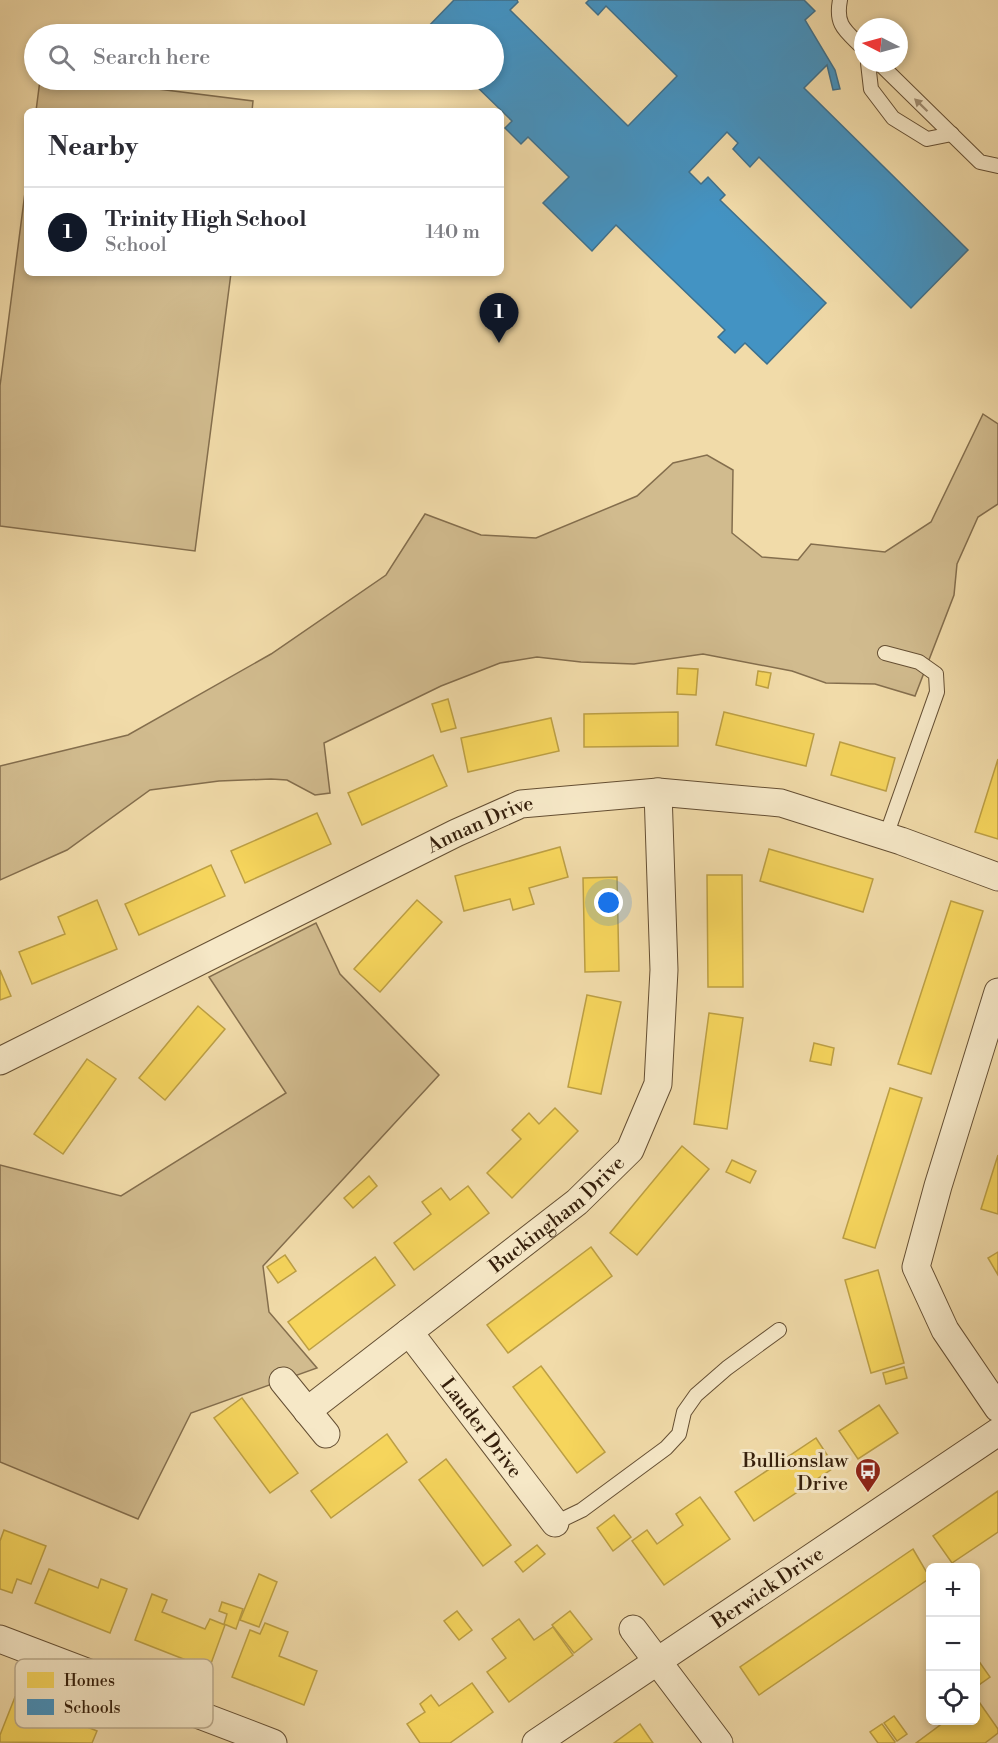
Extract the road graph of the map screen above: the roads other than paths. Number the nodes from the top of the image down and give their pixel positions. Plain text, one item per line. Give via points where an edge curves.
1 (840, 0) edge
2 (854, 39) edge
3 (869, 72) edge
4 (888, 72) edge
5 (952, 135) junction
6 (998, 166) edge
7 (885, 653) dead end
8 (658, 792) junction
9 (886, 836) junction
10 (998, 877) edge
11 (998, 992) edge
12 (0, 1061) edge
13 (779, 1330) dead end
14 (409, 1332) junction
15 (283, 1381) dead end
16 (998, 1408) edge
17 (307, 1411) junction
18 (998, 1432) edge
19 (326, 1434) dead end
20 (555, 1523) joint
21 (633, 1629) dead end
22 (0, 1639) edge
23 (52, 1659) edge
24 (659, 1663) junction
25 (213, 1720) edge
26 (273, 1743) edge
27 (536, 1743) edge
28 (719, 1743) edge

1 - 2 lane via 837,14 842,27
3 - 5 lane via 871,89 892,118 927,139
5 -> 4 lane
5 - 6 lane via 980,162
7 - 9 lane via 919,662 936,674 937,692
8 - 9 street, Annan Drive via 780,803
8 - 12 street, Annan Drive via 521,804
8 - 14 street, Buckingham Drive via 664,970 658,1084 630,1150 577,1202
9 - 10 street, Annan Drive
11 - 16 street via 916,1267 945,1330
13 - 20 lane via 696,1395 684,1412 679,1434 666,1448 582,1510
14 - 17 street, Buckingham Drive
14 - 20 street, Lauder Drive
15 - 17 street
17 - 19 street
18 - 24 street, Berwick Drive
21 - 24 street
22 - 23 street
24 - 27 street, Berwick Drive
24 - 28 street
25 - 26 street

